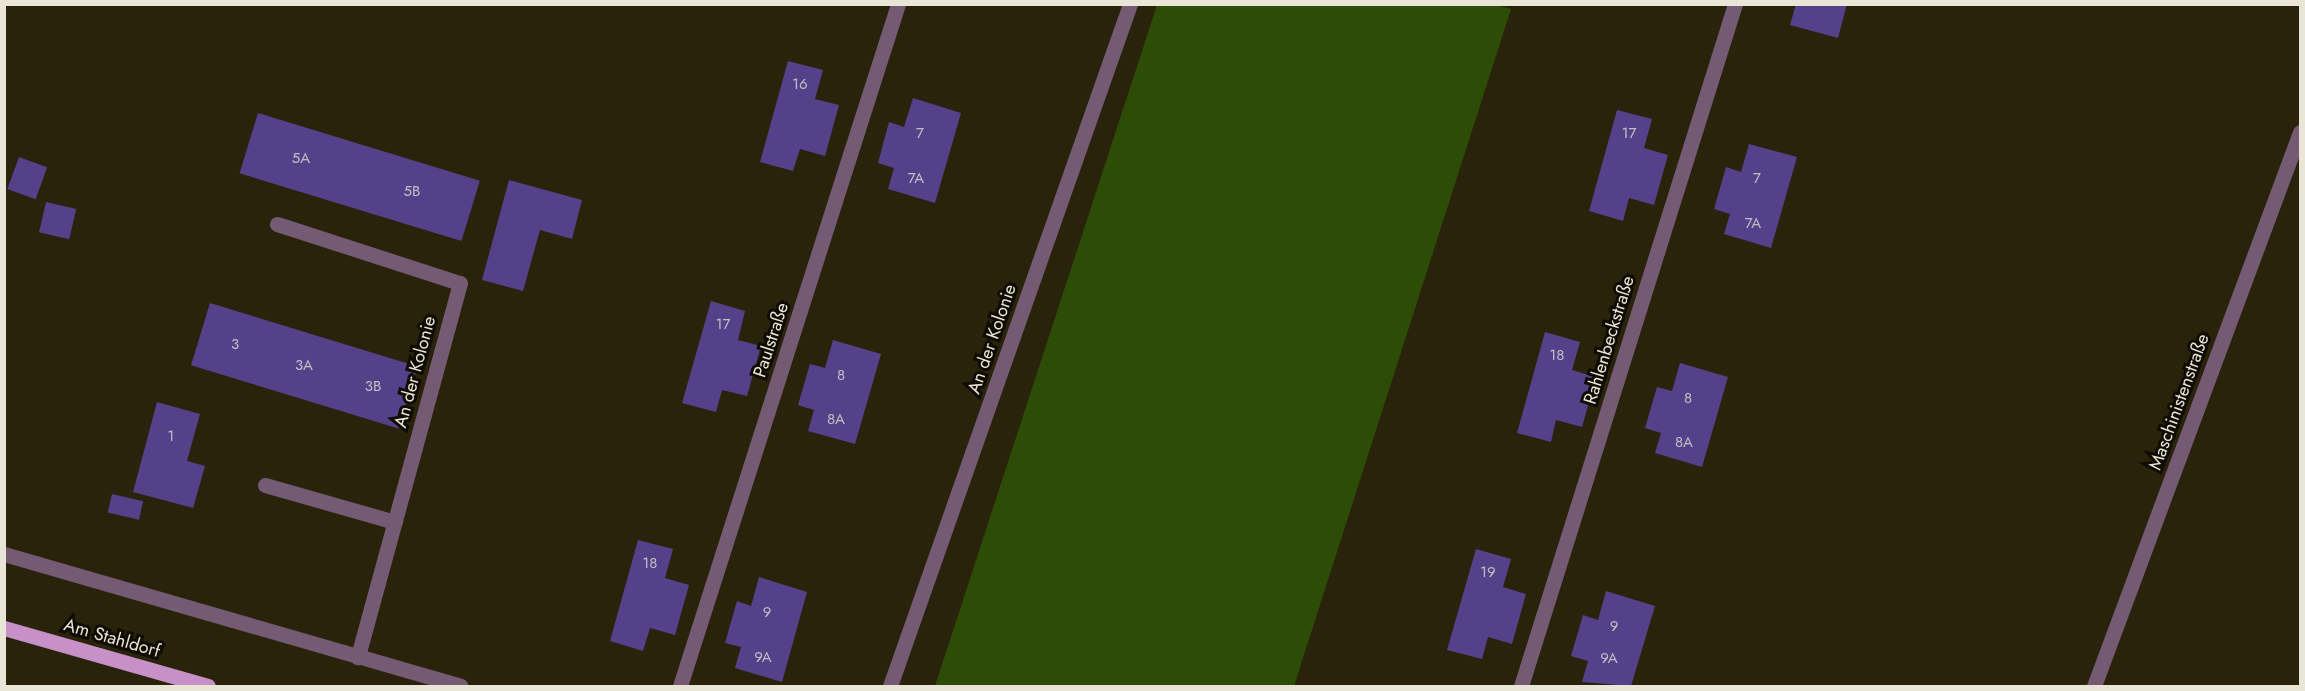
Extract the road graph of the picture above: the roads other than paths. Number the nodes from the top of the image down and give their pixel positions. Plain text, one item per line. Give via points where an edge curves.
1 (898, 4) edge
2 (1130, 4) edge
3 (1735, 4) edge
4 (2301, 132) edge
5 (277, 225) dead end
6 (265, 485) dead end
7 (395, 522) junction
8 (4, 554) edge
9 (4, 628) edge
10 (358, 657) junction
11 (208, 687) edge
12 (460, 687) edge
13 (680, 687) edge
14 (890, 687) edge
15 (1521, 687) edge
16 (2094, 687) edge

1 - 13 street, Paulstraße
2 - 14 street, An der Kolonie
3 - 15 street, Rahlenbeckstraße
4 - 16 street, Maschinistenstraße
5 - 7 street, An der Kolonie via 460,284
6 - 7 street
7 - 10 street, An der Kolonie
8 - 10 street
9 - 11 main road, Am Stahldorf
10 - 12 street

